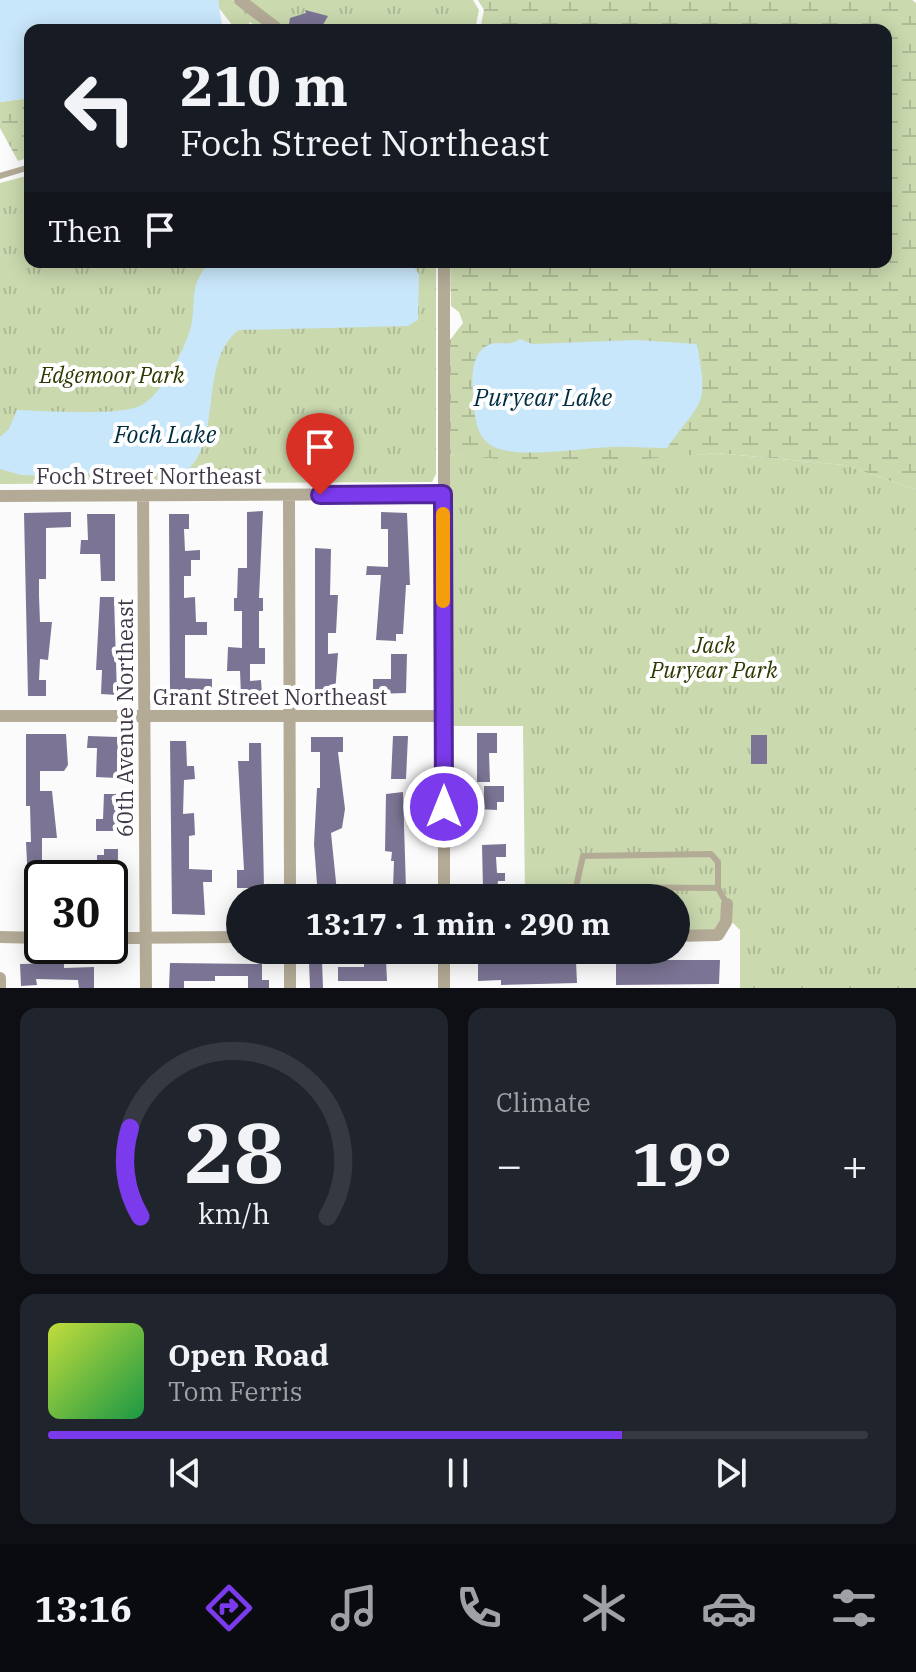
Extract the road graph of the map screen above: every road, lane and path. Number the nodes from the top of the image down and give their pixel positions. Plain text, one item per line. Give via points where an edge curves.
1 (240, 0) edge
2 (271, 24) edge
3 (24, 169) edge
4 (0, 176) edge
5 (444, 268) edge
6 (443, 494) junction
7 (143, 495) junction
8 (289, 495) junction
9 (0, 496) edge
10 (0, 716) edge
11 (290, 716) junction
12 (443, 716) junction
13 (144, 717) junction
14 (290, 884) edge
15 (444, 884) edge
16 (577, 884) edge
17 (690, 888) edge
18 (718, 888) junction
19 (727, 904) joint
20 (690, 936) edge
21 (0, 937) edge
22 (226, 937) edge
23 (24, 938) edge
24 (128, 938) edge
25 (145, 938) junction
26 (290, 964) edge
27 (444, 964) edge
28 (0, 978) edge
29 (0, 988) edge
30 (146, 988) edge
31 (290, 988) edge
32 (444, 988) edge

1 - 2 street
3 - 4 lane
5 - 6 street
6 - 8 street, Foch Street Northeast
6 - 12 street
7 - 8 street, Foch Street Northeast
7 - 9 street, Foch Street Northeast
7 - 13 street, 60th Avenue Northeast
8 - 11 street
10 - 13 street, Grant Street Northeast
11 - 12 street, Grant Street Northeast
11 - 13 street, Grant Street Northeast
11 - 14 street
12 - 15 street
13 - 25 street, 60th Avenue Northeast
16 - 18 lane via 583,856 711,854 718,862
17 - 18 lane
18 - 19 lane
19 - 20 street via 726,922 718,935
21 - 23 street
22 - 25 street
24 - 25 street
25 - 30 street, 60th Avenue Northeast
26 - 31 street
27 - 32 street
28 - 29 street

